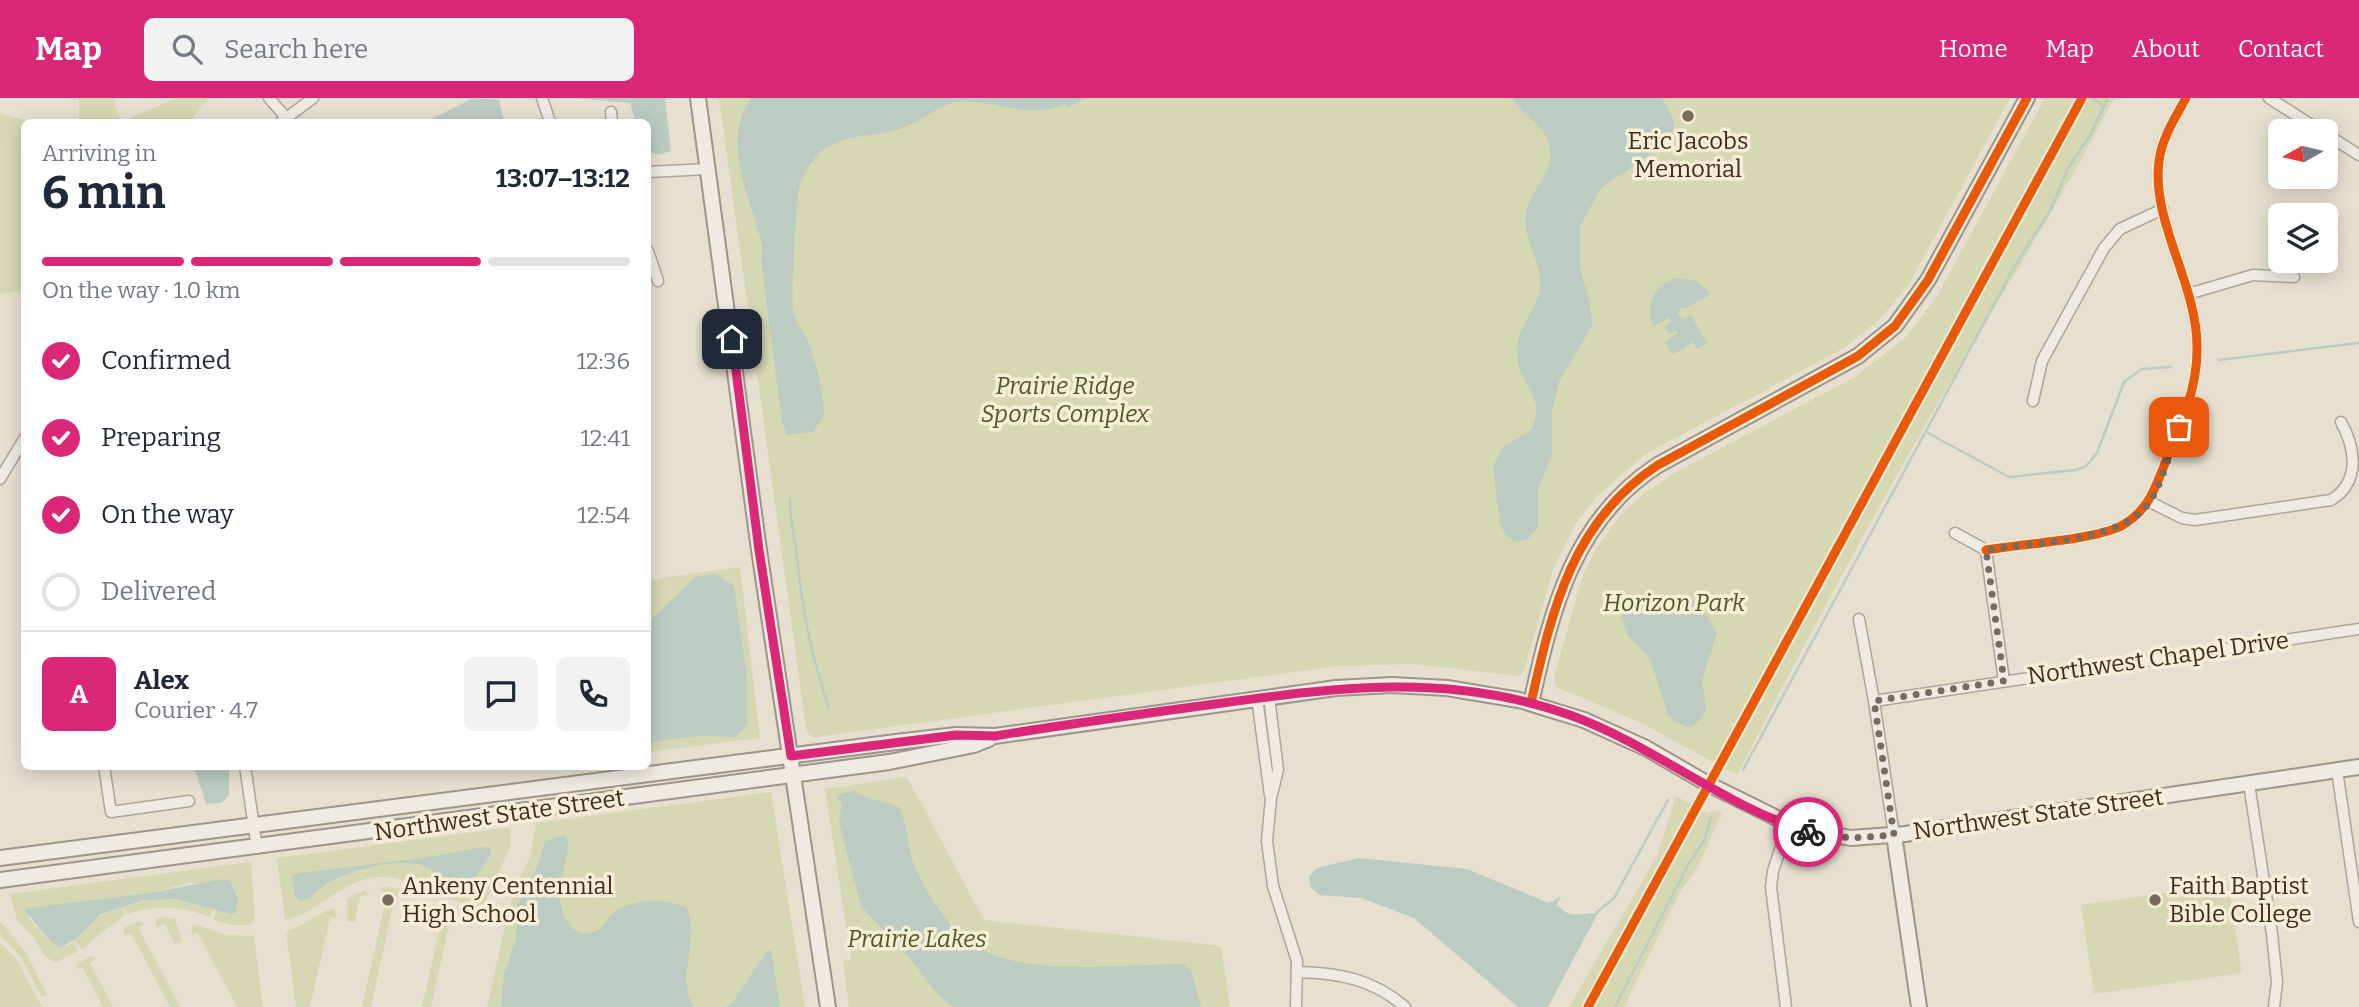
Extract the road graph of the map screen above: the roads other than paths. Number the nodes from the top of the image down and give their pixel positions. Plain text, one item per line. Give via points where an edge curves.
1 (269, 98) edge
2 (313, 98) edge
3 (542, 98) edge
4 (698, 98) edge
5 (2027, 98) edge
6 (2186, 98) edge
7 (2269, 98) edge
8 (285, 119) edge
9 (288, 119) edge
10 (549, 119) edge
11 (2302, 119) edge
12 (2338, 142) edge
13 (2359, 155) edge
14 (708, 169) junction
15 (651, 172) edge
16 (2163, 209) junction
17 (651, 260) edge
18 (2294, 277) dead end
19 (658, 281) dead end
20 (2188, 294) junction
21 (2033, 401) dead end
22 (2341, 422) dead end
23 (21, 444) edge
24 (0, 479) edge
25 (2150, 502) junction
26 (1955, 533) dead end
27 (1986, 550) junction
28 (1859, 619) dead end
29 (2359, 629) edge
30 (2004, 681) junction
31 (1263, 697) junction
32 (1874, 701) junction
33 (1531, 703) junction
34 (995, 736) junction
35 (791, 756) junction
36 (2359, 767) edge
37 (105, 770) edge
38 (246, 770) edge
39 (2337, 770) junction
40 (794, 775) junction
41 (2249, 784) junction
42 (189, 801) dead end
43 (1788, 825) junction
44 (253, 826) junction
45 (1894, 835) junction
46 (257, 848) junction
47 (0, 858) edge
48 (0, 878) edge
49 (2359, 922) edge
50 (1298, 972) junction
51 (828, 1007) edge
52 (1296, 1007) edge
53 (1405, 1007) edge
54 (1786, 1007) edge
55 (1919, 1007) edge
56 (2274, 1007) edge

1 - 8 street
2 - 9 street
3 - 10 street
4 - 14 main road
5 - 33 main road via 1924,287 1895,326 1858,356 1648,471 1600,516 1571,566
6 - 16 street via 2159,160
7 - 11 street
12 - 13 street
14 - 15 street
14 - 35 main road
16 - 20 street
16 - 21 street via 2120,229 2104,248 2042,361
17 - 19 street
18 - 20 street via 2253,275
20 - 25 street via 2197,346 2193,385
22 - 25 street via 2357,465 2353,482 2341,496 2195,520
23 - 24 street
25 - 27 street via 2131,520 2108,532
26 - 27 street
27 - 30 street
28 - 32 street
29 - 30 street, Northwest Chapel Drive
30 - 32 street, Northwest Chapel Drive
31 - 33 main road, Northwest State Street via 1410,685
31 - 34 main road, Northwest State Street
31 - 50 street via 1278,770 1267,841 1271,876
32 - 45 street
33 - 43 main road, Northwest State Street via 1615,733
34 - 35 main road, Northwest State Street via 956,735
34 - 40 main road, Northwest State Street via 974,745 889,762
35 - 40 main road
35 - 44 main road, Northwest State Street
36 - 39 main road, Northwest State Street
37 - 42 street via 111,812
38 - 44 street
39 - 41 main road, Northwest State Street
39 - 49 street
40 - 46 main road, Northwest State Street
40 - 51 main road
41 - 45 main road, Northwest State Street
41 - 56 street via 2272,934 2277,982
43 - 45 main road, Northwest State Street via 1830,836
43 - 54 street via 1773,871 1771,894
44 - 46 street
44 - 47 main road, Northwest State Street
45 - 55 main road
46 - 48 main road, Northwest State Street
50 - 52 street
50 - 53 street via 1352,977

